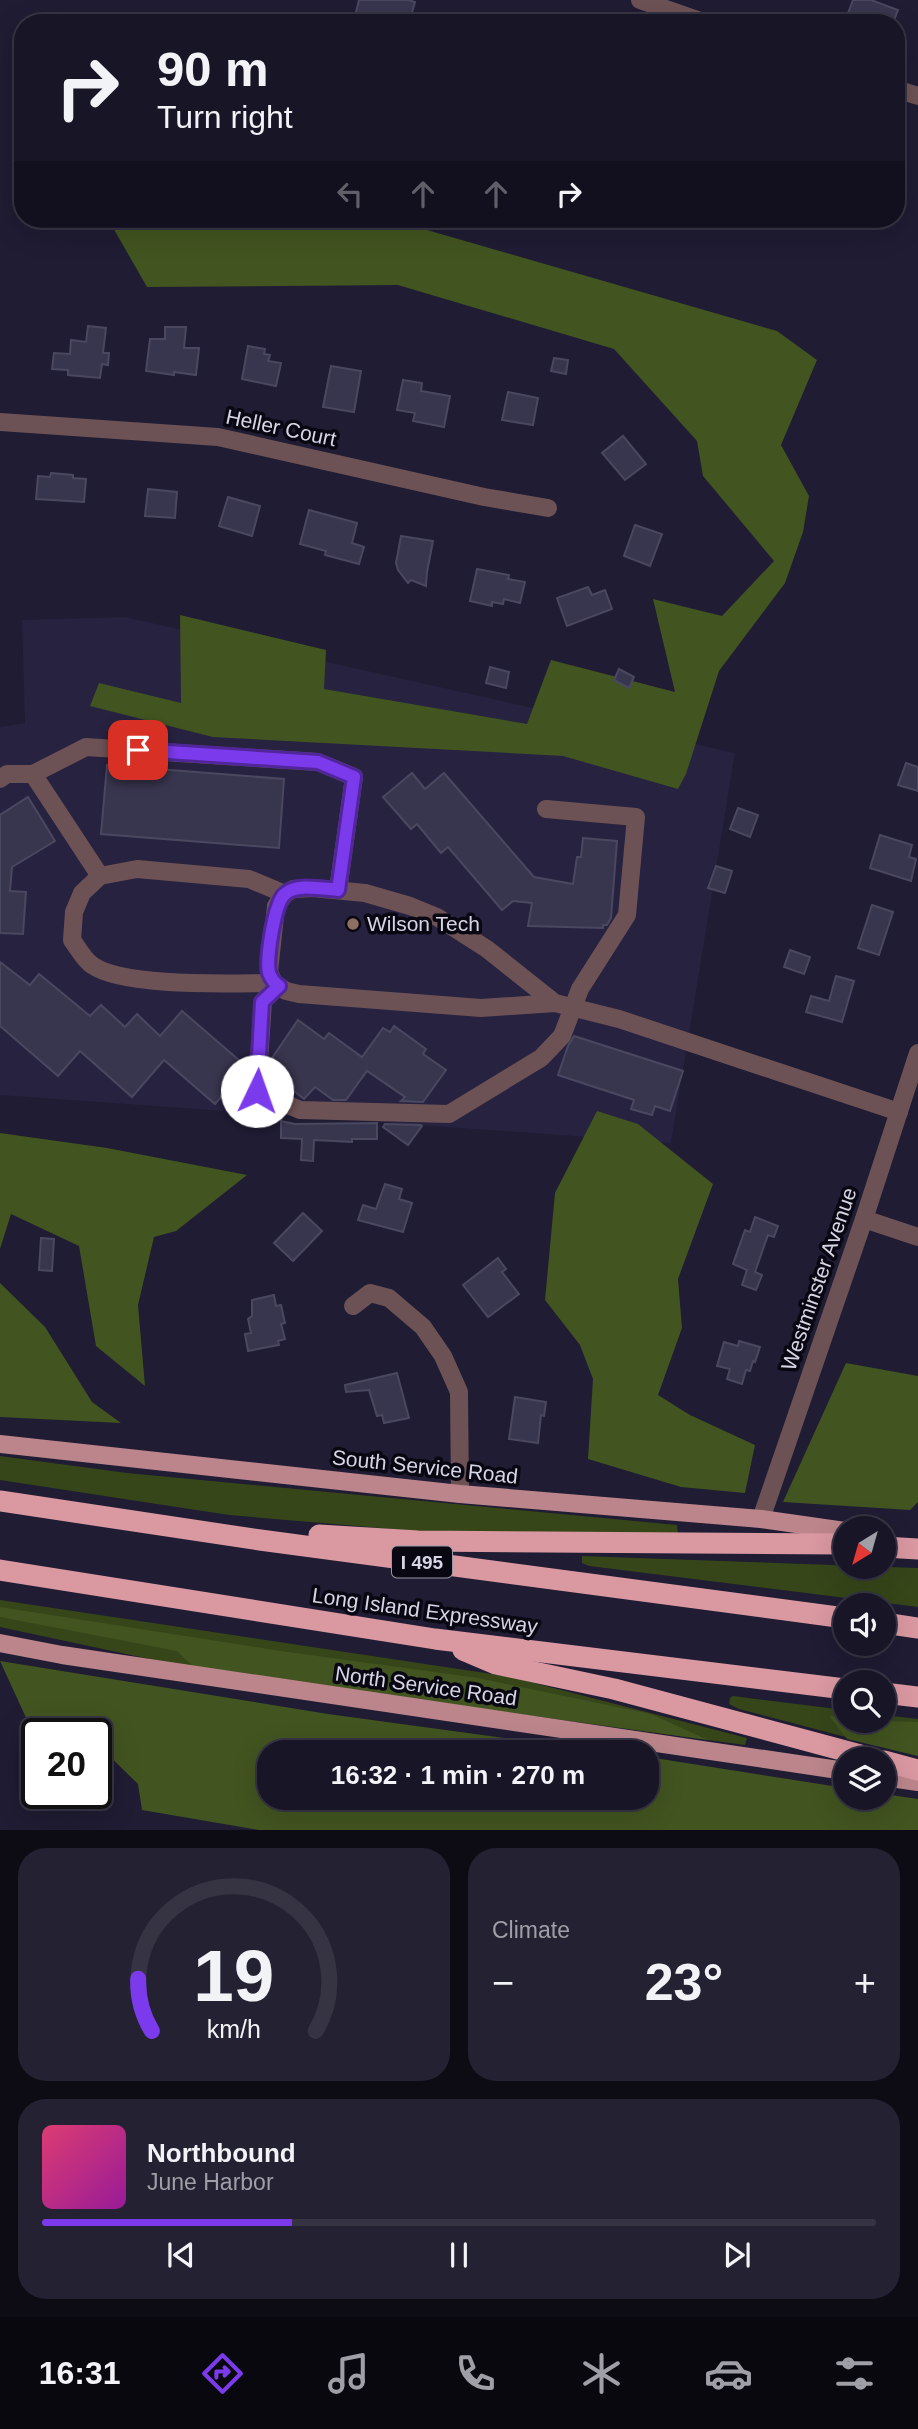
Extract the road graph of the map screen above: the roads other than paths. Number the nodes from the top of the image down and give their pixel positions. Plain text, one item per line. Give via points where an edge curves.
1 (640, 0) edge
2 (680, 14) edge
3 (0, 422) edge
4 (548, 508) dead end
5 (33, 774) junction
6 (0, 779) edge
7 (546, 809) dead end
8 (100, 876) junction
9 (338, 890) junction
10 (285, 894) junction
11 (276, 984) junction
12 (555, 1003) junction
13 (574, 1007) junction
14 (918, 1053) edge
15 (899, 1112) junction
16 (864, 1219) junction
17 (918, 1237) edge
18 (353, 1306) dead end
19 (0, 1444) edge
20 (460, 1494) junction
21 (0, 1501) edge
22 (72, 1513) junction
23 (761, 1518) junction
24 (833, 1529) edge
25 (896, 1538) edge
26 (918, 1541) edge
27 (833, 1544) edge
28 (896, 1548) edge
29 (918, 1549) edge
30 (0, 1570) edge
31 (833, 1616) edge
32 (896, 1625) edge
33 (918, 1628) edge
34 (435, 1639) junction
35 (0, 1643) edge
36 (833, 1688) edge
37 (896, 1694) edge
38 (918, 1697) edge
39 (833, 1748) edge
40 (896, 1764) edge
41 (833, 1769) edge
42 (918, 1770) edge
43 (896, 1779) edge
44 (918, 1782) edge

1 - 2 street
3 - 4 street, Heller Court via 218,437
5 - 6 street via 7,774
5 - 8 street
5 - 9 street via 86,747 318,762 354,777
7 - 13 street via 636,817 627,915 580,989
8 - 10 street via 137,869 249,879
8 - 11 street via 82,893 74,912 72,940 91,964 109,973 170,982
9 - 10 street
9 - 12 street via 365,893 437,917 487,949
10 - 11 street via 273,920 269,972
11 - 12 street via 299,994 481,1008
11 - 13 street via 262,1002 257,1091 300,1110 449,1114 541,1058 562,1036
12 - 13 street
13 - 15 street
14 - 15 street, Westminster Avenue
15 - 16 street, Westminster Avenue
16 - 17 street
16 - 23 street, Westminster Avenue
18 - 20 street via 370,1293 389,1298 423,1327 443,1356 459,1392
19 - 20 main road, South Service Road
20 - 23 main road, South Service Road
21 - 22 highway, I 495
22 - 27 highway via 418,1541
22 - 31 highway, I 495
23 - 24 main road, South Service Road
25 - 26 main road
28 - 29 highway
30 - 34 highway, Long Island Expressway
32 - 33 highway
34 - 36 highway, Long Island Expressway
34 - 39 highway via 496,1664 614,1689
35 - 41 main road, North Service Road
37 - 38 highway
40 - 42 highway
43 - 44 main road

